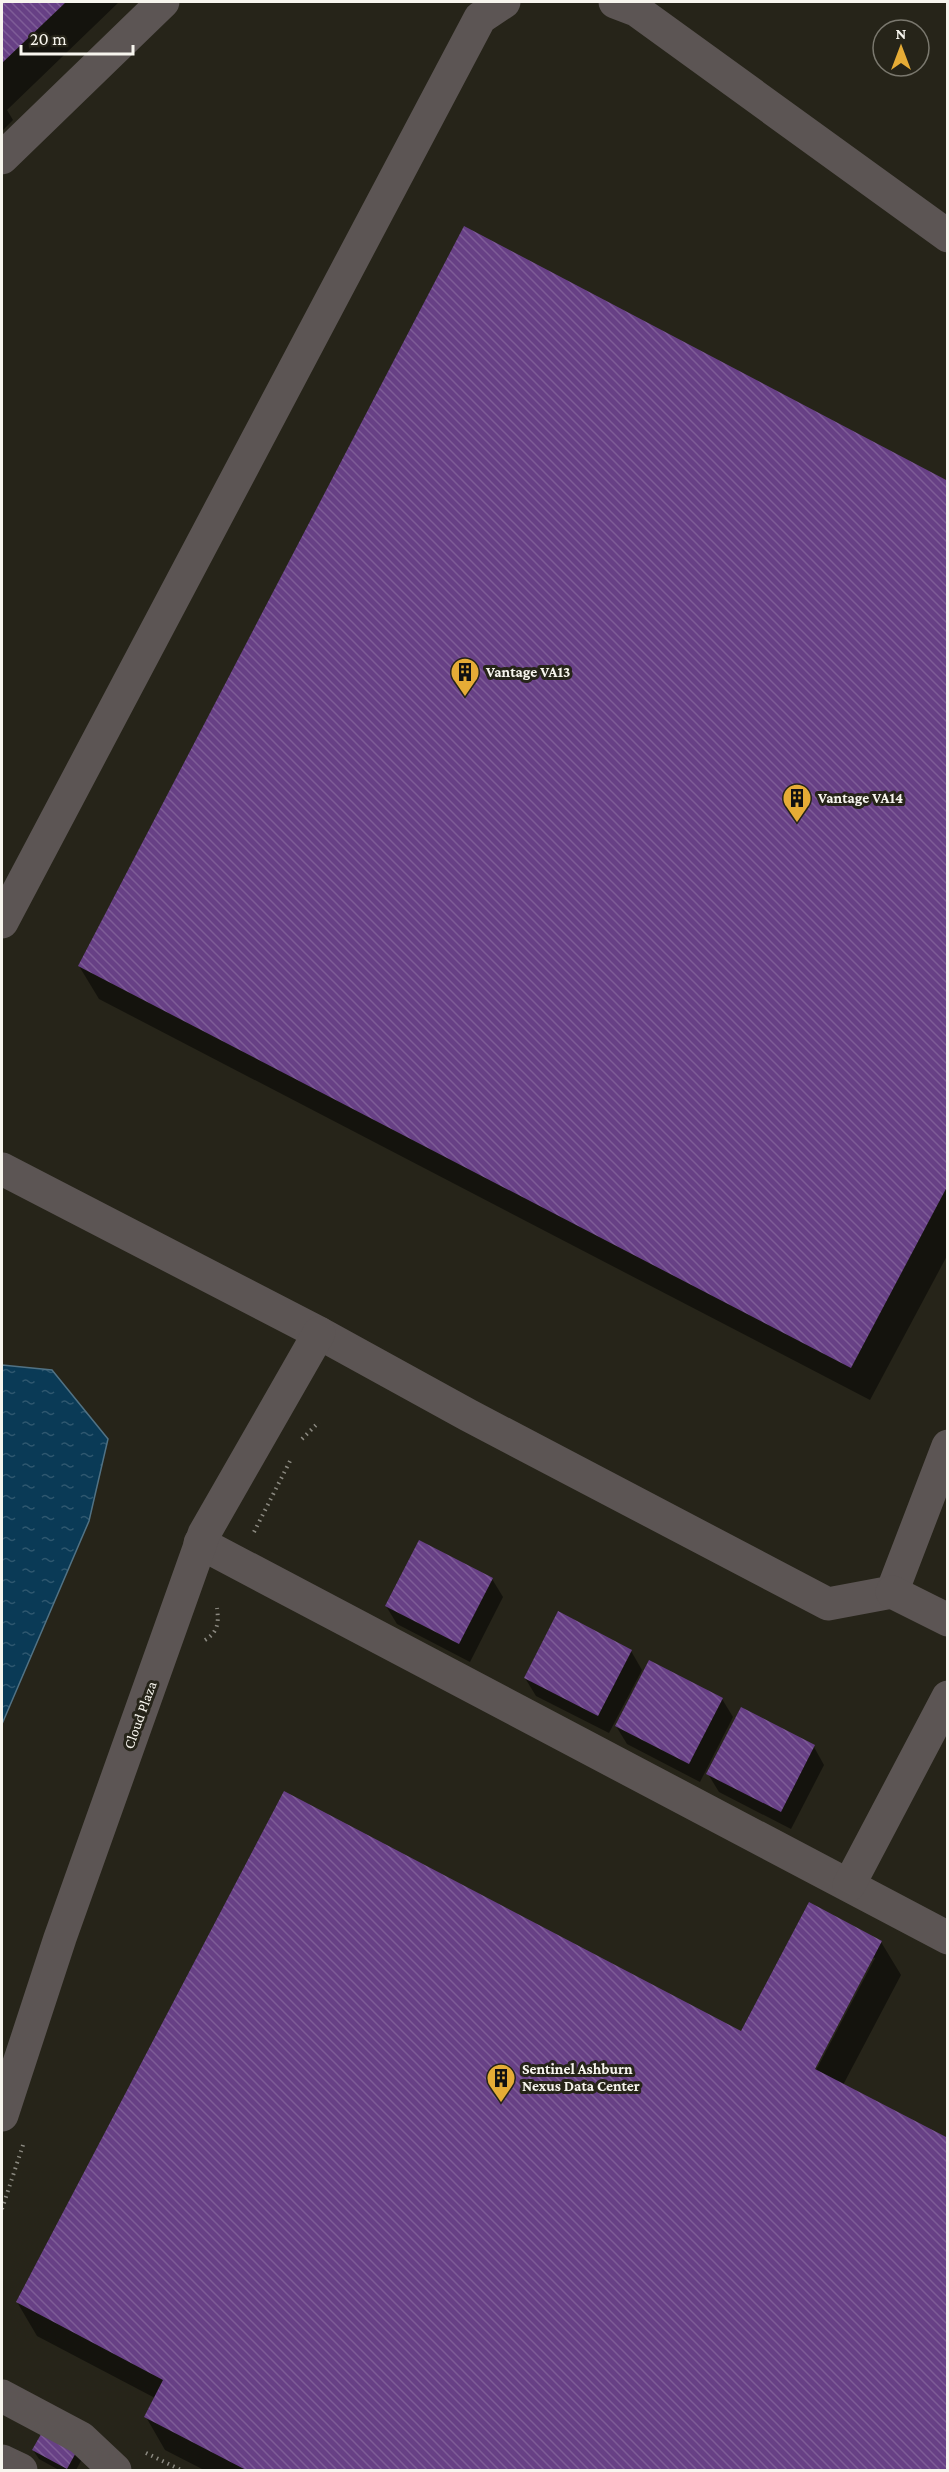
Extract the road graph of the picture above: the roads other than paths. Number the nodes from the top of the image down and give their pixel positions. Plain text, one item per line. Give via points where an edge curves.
1 (163, 2) edge
2 (504, 2) edge
3 (615, 2) edge
4 (2, 158) edge
5 (948, 236) edge
6 (2, 922) edge
7 (2, 1169) edge
8 (319, 1333) junction
9 (948, 1446) edge
10 (200, 1544) junction
11 (892, 1592) junction
12 (948, 1620) edge
13 (948, 1697) edge
14 (849, 1885) junction
15 (948, 1938) edge
16 (2, 2115) edge
17 (2, 2396) edge
18 (2, 2461) edge
19 (21, 2470) edge
20 (115, 2470) edge

1 - 4 street
2 - 6 street via 480,18
3 - 5 street via 636,10
7 - 8 street
8 - 10 street, Cloud Plaza
8 - 11 street via 468,1416 828,1604
9 - 11 street
10 - 14 street
10 - 16 street, Cloud Plaza via 60,1938
11 - 12 street
13 - 14 street
14 - 15 street
17 - 20 street via 81,2438
18 - 19 street

